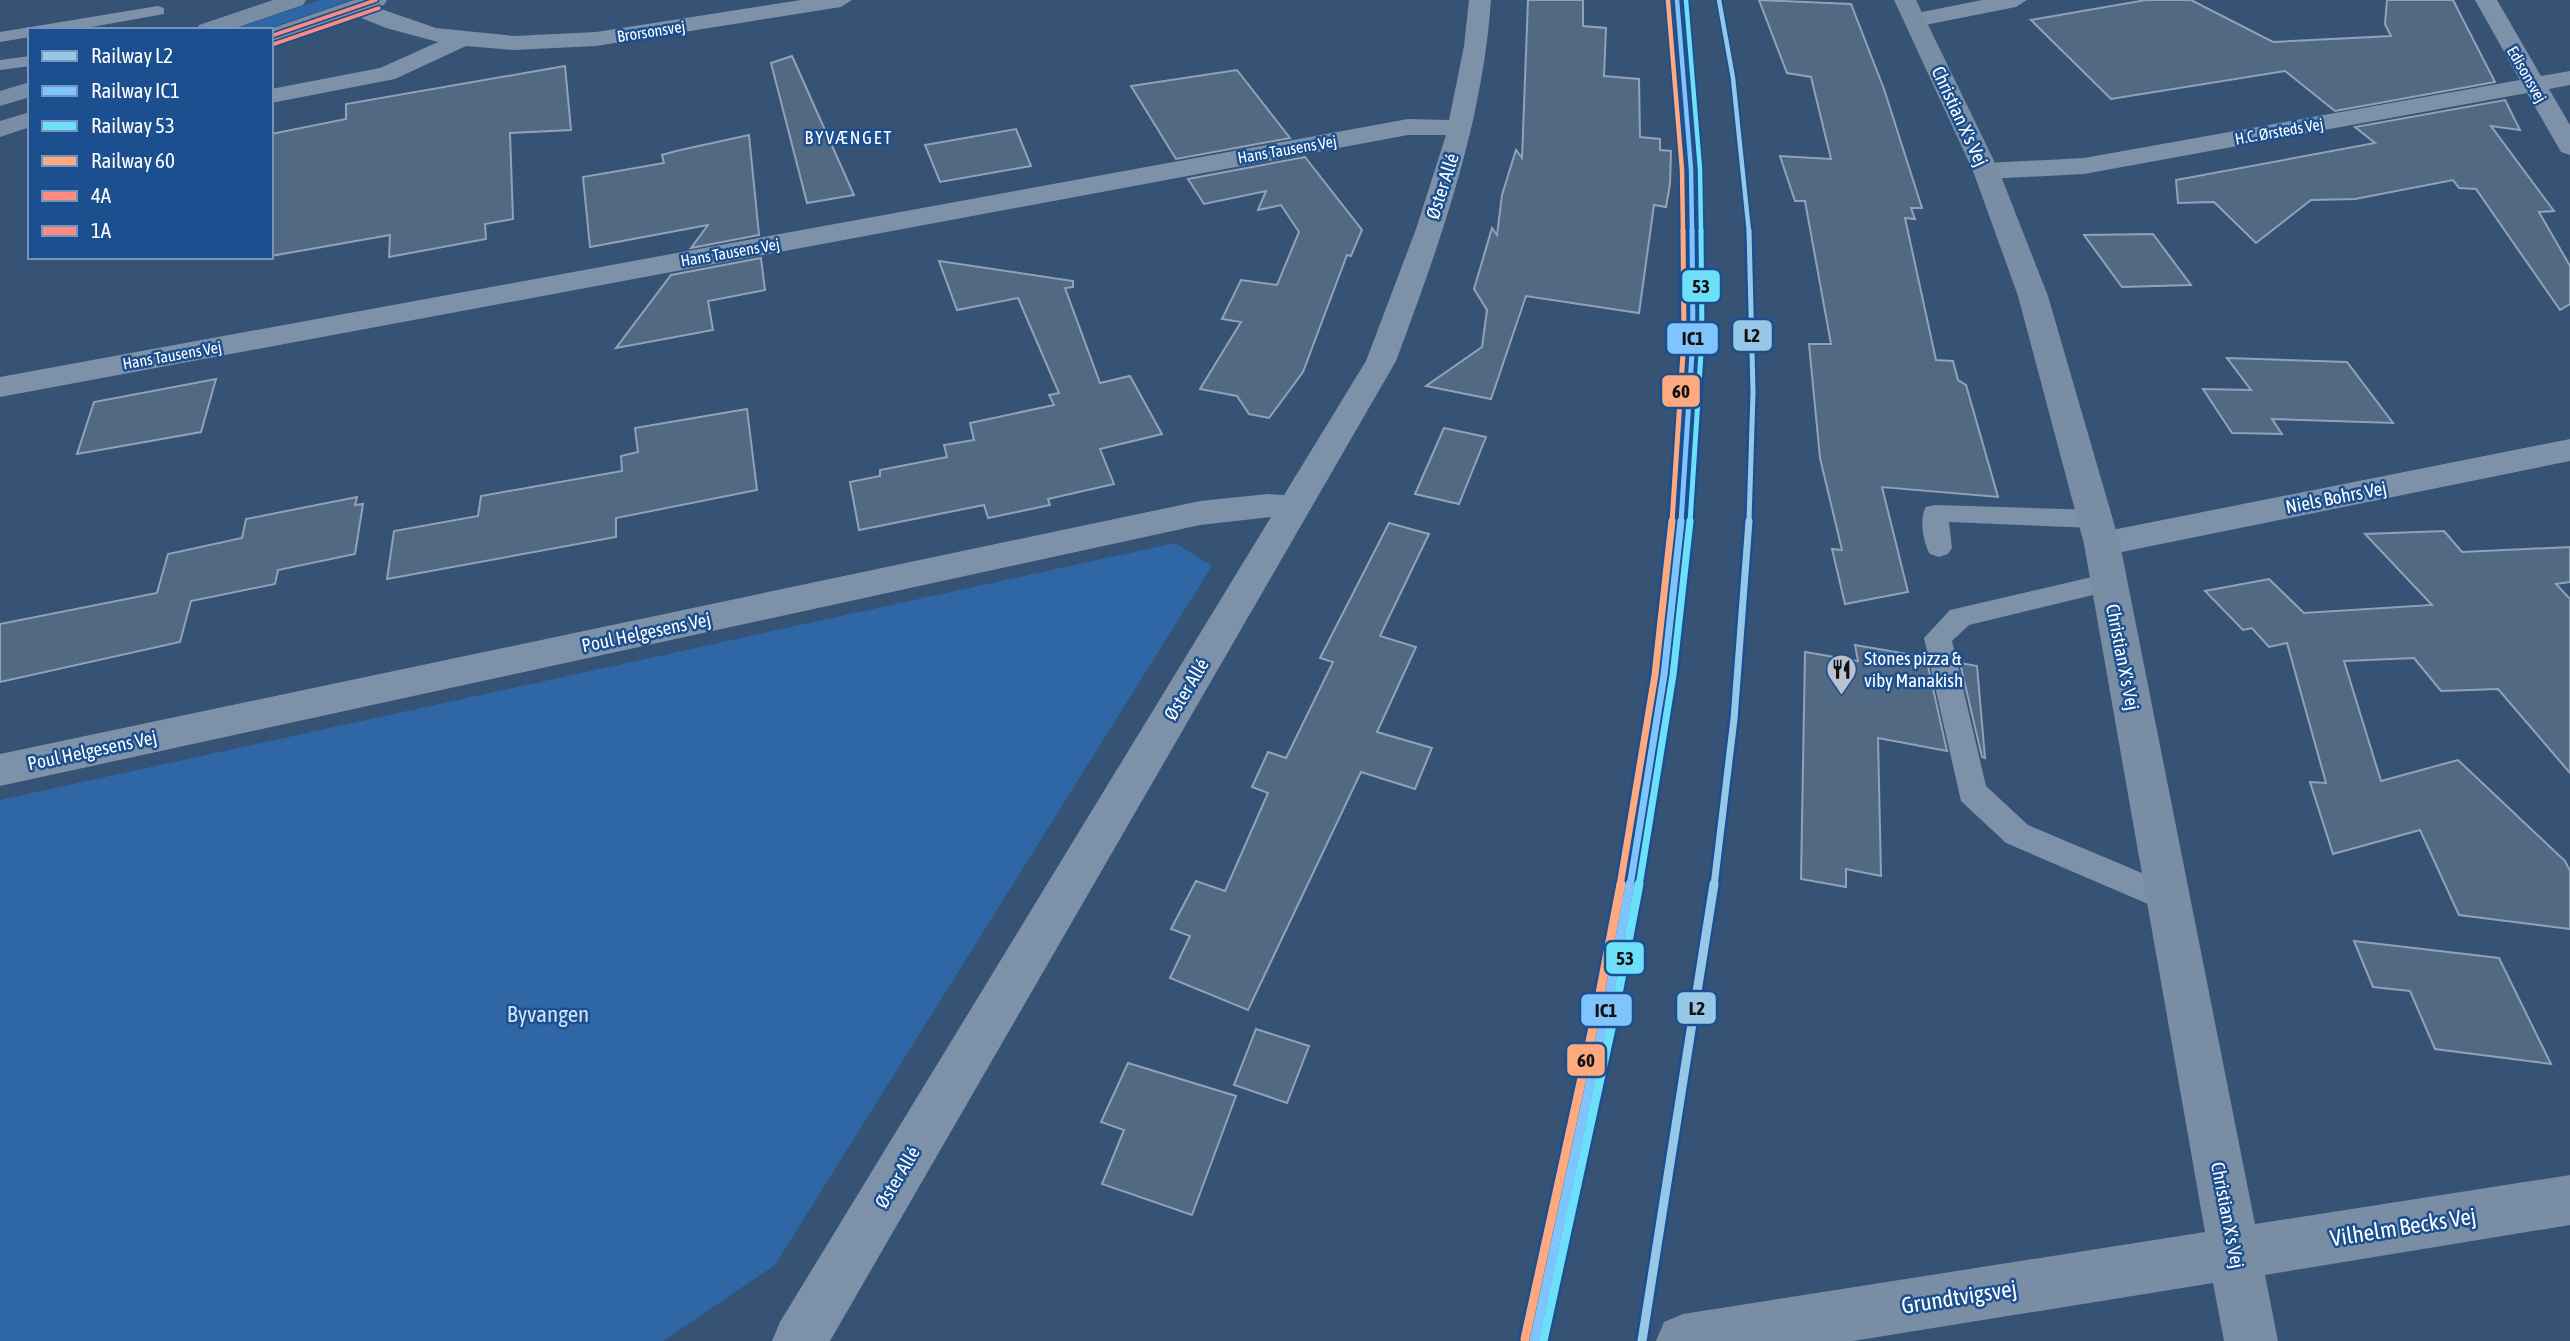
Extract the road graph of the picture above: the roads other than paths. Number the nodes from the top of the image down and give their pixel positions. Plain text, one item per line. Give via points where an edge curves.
1 (295, 0) edge
2 (841, 0) edge
3 (1480, 0) edge
4 (2016, 0) edge
5 (2486, 0) edge
6 (366, 4) edge
7 (1910, 10) edge
8 (158, 11) dead end
9 (55, 28) edge
10 (212, 28) edge
11 (28, 32) edge
12 (273, 35) edge
13 (0, 37) edge
14 (459, 41) junction
15 (28, 61) edge
16 (0, 65) edge
17 (2570, 78) edge
18 (2532, 85) junction
19 (28, 90) edge
20 (273, 96) edge
21 (0, 99) edge
22 (28, 120) edge
23 (1460, 128) junction
24 (0, 129) edge
25 (2570, 147) edge
26 (1986, 171) junction
27 (0, 387) edge
28 (2570, 450) edge
29 (1294, 508) junction
30 (2098, 531) junction
31 (1939, 548) dead end
32 (2109, 582) junction
33 (0, 770) edge
34 (2169, 899) junction
35 (2570, 1200) edge
36 (2235, 1253) junction
37 (799, 1341) edge
38 (1683, 1341) edge
39 (2251, 1341) edge

1 - 10 street
2 - 14 street, Brorsonsvej via 581,41 542,45
3 - 23 street, Øster Allé via 1477,48
4 - 7 street
5 - 18 street, Edisonsvej
6 - 12 street
6 - 14 street, Brorsonsvej via 403,29
7 - 26 street, Christian X's Vej
8 - 9 lane
11 - 13 lane
14 - 20 street, Brorsonsvej via 387,74
15 - 16 lane
17 - 18 street, H.C. Ørsteds Vej
18 - 25 street, Edisonsvej
18 - 26 street, H.C. Ørsteds Vej via 2084,166
19 - 21 street
22 - 24 street
23 - 27 street, Hans Tausens Vej via 1408,127
23 - 29 street, Øster Allé via 1381,361
26 - 30 street, Christian X's Vej via 2033,296
28 - 30 street, Niels Bohrs Vej
29 - 33 street, Poul Helgesens Vej via 1268,505 1199,513
29 - 37 street, Øster Allé
30 - 31 lane via 1935,513
30 - 32 street, Christian X's Vej
32 - 34 street, Christian X's Vej
32 - 34 lane via 1960,617 1938,638 1972,792 2017,834
34 - 36 street, Christian X's Vej
35 - 36 street, Vilhelm Becks Vej
36 - 38 street, Grundtvigsvej
36 - 39 street, Christian X's Vej

